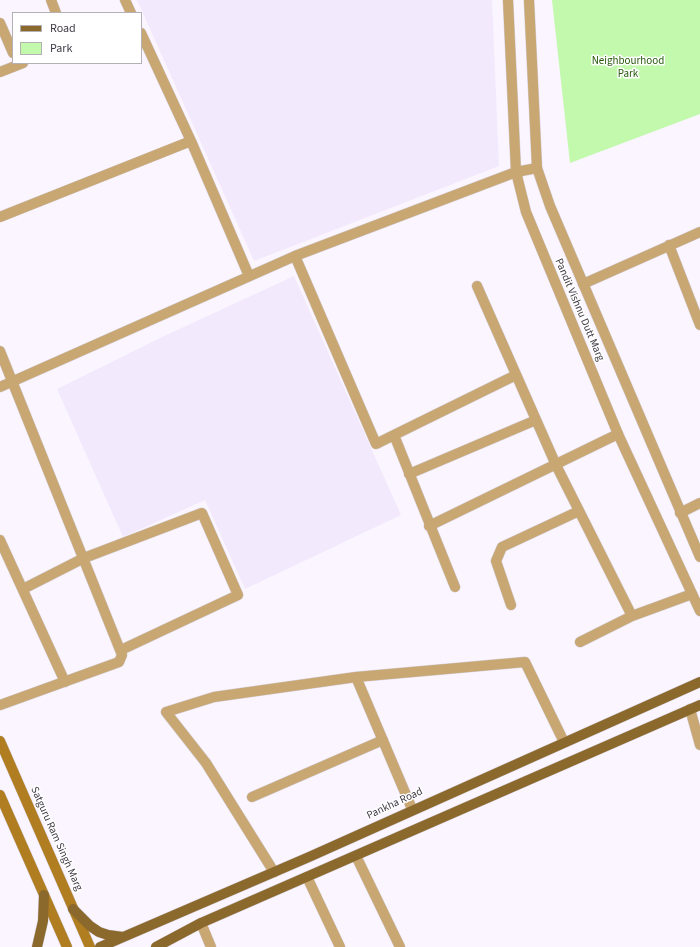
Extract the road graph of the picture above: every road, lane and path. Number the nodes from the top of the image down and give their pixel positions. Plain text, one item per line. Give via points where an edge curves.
1 (50, 0) edge
2 (125, 0) edge
3 (508, 0) edge
4 (529, 0) edge
5 (56, 12) edge
6 (131, 12) edge
7 (0, 23) edge
8 (142, 35) edge
9 (12, 51) edge
10 (20, 64) edge
11 (0, 72) edge
12 (191, 140) junction
13 (537, 168) junction
14 (516, 172) junction
15 (0, 217) edge
16 (700, 232) edge
17 (669, 246) junction
18 (295, 256) junction
19 (249, 276) junction
20 (583, 284) junction
21 (477, 286) dead end
22 (700, 324) edge
23 (0, 351) edge
24 (516, 375) junction
25 (12, 381) junction
26 (0, 386) edge
27 (536, 420) junction
28 (618, 434) junction
29 (394, 435) junction
30 (556, 465) junction
31 (409, 474) junction
32 (700, 503) edge
33 (579, 511) junction
34 (680, 513) junction
35 (429, 526) junction
36 (0, 540) edge
37 (700, 557) edge
38 (84, 558) junction
39 (455, 587) dead end
40 (23, 589) junction
41 (692, 594) junction
42 (511, 605) dead end
43 (700, 611) edge
44 (632, 616) junction
45 (580, 642) dead end
46 (121, 650) junction
47 (356, 677) junction
48 (65, 682) junction
49 (700, 682) edge
50 (0, 705) edge
51 (700, 705) edge
52 (690, 709) junction
53 (383, 740) junction
54 (0, 741) edge
55 (564, 742) junction
56 (700, 744) edge
57 (0, 795) edge
58 (252, 797) dead end
59 (412, 809) junction
60 (356, 856) junction
61 (274, 872) junction
62 (307, 877) junction
63 (44, 895) junction
64 (73, 909) junction
65 (201, 923) junction
66 (123, 937) junction
67 (37, 947) edge
68 (67, 947) edge
69 (90, 947) edge
70 (100, 947) edge
71 (156, 947) edge
72 (212, 947) edge
73 (340, 947) edge
74 (400, 947) edge

1 - 5 street
2 - 6 street
3 - 14 street, Pandit Vishnu Dutt Marg
4 - 13 street, Pandit Vishnu Dutt Marg
7 - 9 street
8 - 12 street
10 - 11 street
12 - 15 street
12 - 19 street
13 - 14 street
13 - 20 street, Pandit Vishnu Dutt Marg
14 - 18 street
14 - 28 street, Pandit Vishnu Dutt Marg via 526,212
16 - 17 street
17 - 20 street
17 - 22 street
18 - 19 street
18 - 29 street via 376,444
19 - 25 street
20 - 34 street, Pandit Vishnu Dutt Marg
21 - 24 street
23 - 25 street
24 - 27 street
24 - 29 street
25 - 26 street
25 - 38 street
27 - 30 street
27 - 31 street
28 - 30 street
28 - 41 street, Pandit Vishnu Dutt Marg
29 - 31 street
30 - 33 street
30 - 35 street
31 - 35 street
32 - 34 street
33 - 42 street via 502,547 496,561
33 - 44 street
34 - 37 street, Pandit Vishnu Dutt Marg
35 - 39 street
36 - 40 street
38 - 40 street
38 - 46 street
38 - 46 street via 202,513 238,595
40 - 48 street
41 - 43 street, Pandit Vishnu Dutt Marg
41 - 44 street
44 - 45 street
46 - 48 street via 119,662
47 - 53 street
47 - 55 street via 525,662
47 - 61 street via 214,697 166,712 206,763
48 - 50 street
49 - 55 main road, Pankha Road
51 - 52 main road
52 - 56 street
52 - 60 main road
53 - 58 street
53 - 59 street
54 - 64 main road, Satguru Ram Singh Marg
55 - 59 main road, Pankha Road
57 - 63 main road
59 - 61 main road, Pankha Road
60 - 62 main road
60 - 74 street
61 - 66 main road, Pankha Road
62 - 65 main road
62 - 73 street
63 - 67 main road via 43,921
63 - 68 main road
64 - 66 main road via 99,932
64 - 69 main road, Satguru Ram Singh Marg
65 - 71 main road
65 - 72 street
66 - 70 main road, Pankha Road

